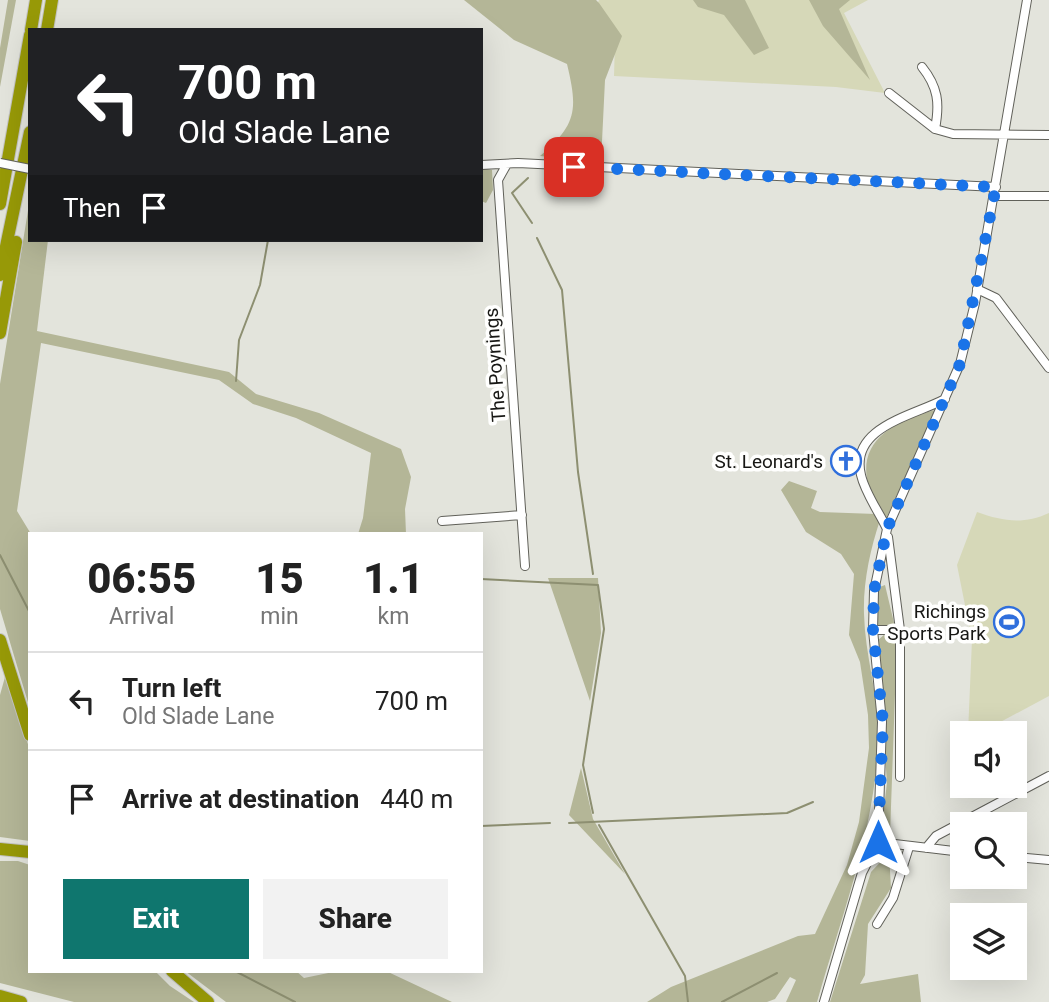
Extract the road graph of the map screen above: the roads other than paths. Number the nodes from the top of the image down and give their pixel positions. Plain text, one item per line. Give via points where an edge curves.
1 (36, 0) edge
2 (52, 0) edge
3 (1027, 0) edge
4 (31, 28) edge
5 (47, 28) edge
6 (28, 43) edge
7 (922, 67) dead end
8 (890, 93) dead end
9 (935, 129) junction
10 (1005, 135) junction
11 (1049, 135) edge
12 (28, 144) edge
13 (0, 163) edge
14 (483, 164) edge
15 (507, 164) junction
16 (28, 169) edge
17 (20, 192) junction
18 (995, 192) junction
19 (1049, 196) edge
20 (1, 198) edge
21 (0, 275) edge
22 (977, 289) junction
23 (0, 332) edge
24 (1049, 368) edge
25 (945, 399) junction
26 (522, 515) junction
27 (442, 520) dead end
28 (887, 530) junction
29 (525, 566) dead end
30 (873, 630) junction
31 (900, 630) junction
32 (0, 640) edge
33 (28, 729) edge
34 (1049, 776) edge
35 (900, 777) dead end
36 (878, 842) junction
37 (909, 847) junction
38 (926, 848) junction
39 (0, 849) edge
40 (950, 851) edge
41 (28, 852) edge
42 (1027, 858) edge
43 (1049, 860) edge
44 (877, 924) dead end
45 (174, 973) edge
46 (0, 996) edge
47 (21, 1002) edge
48 (208, 1002) edge
49 (824, 1002) edge

1 - 4 highway
2 - 5 highway
3 - 10 street
6 - 20 highway
7 - 9 street via 934,82 938,98
8 - 9 street
9 - 10 street
10 - 11 street
10 - 18 street
12 - 17 highway
13 - 16 street, bridge
14 - 15 street
15 - 18 street
15 - 26 street, The Poynings via 498,180
17 - 21 highway
17 - 23 highway
18 - 19 street
18 - 22 street
22 - 24 street via 996,298
22 - 25 street via 960,364
25 - 28 street
25 - 28 street via 886,424 866,441 859,456 861,476
26 - 27 street
26 - 29 street, The Poynings
28 - 30 street via 874,591
28 - 31 street
30 - 31 street
30 - 36 street via 883,722
31 - 35 street
32 - 33 highway
34 - 38 street via 936,836
36 - 37 street
36 - 49 street via 862,873
37 - 38 street
37 - 44 street via 893,898
38 - 40 street
39 - 41 highway
42 - 43 street
45 - 48 highway
46 - 47 highway

